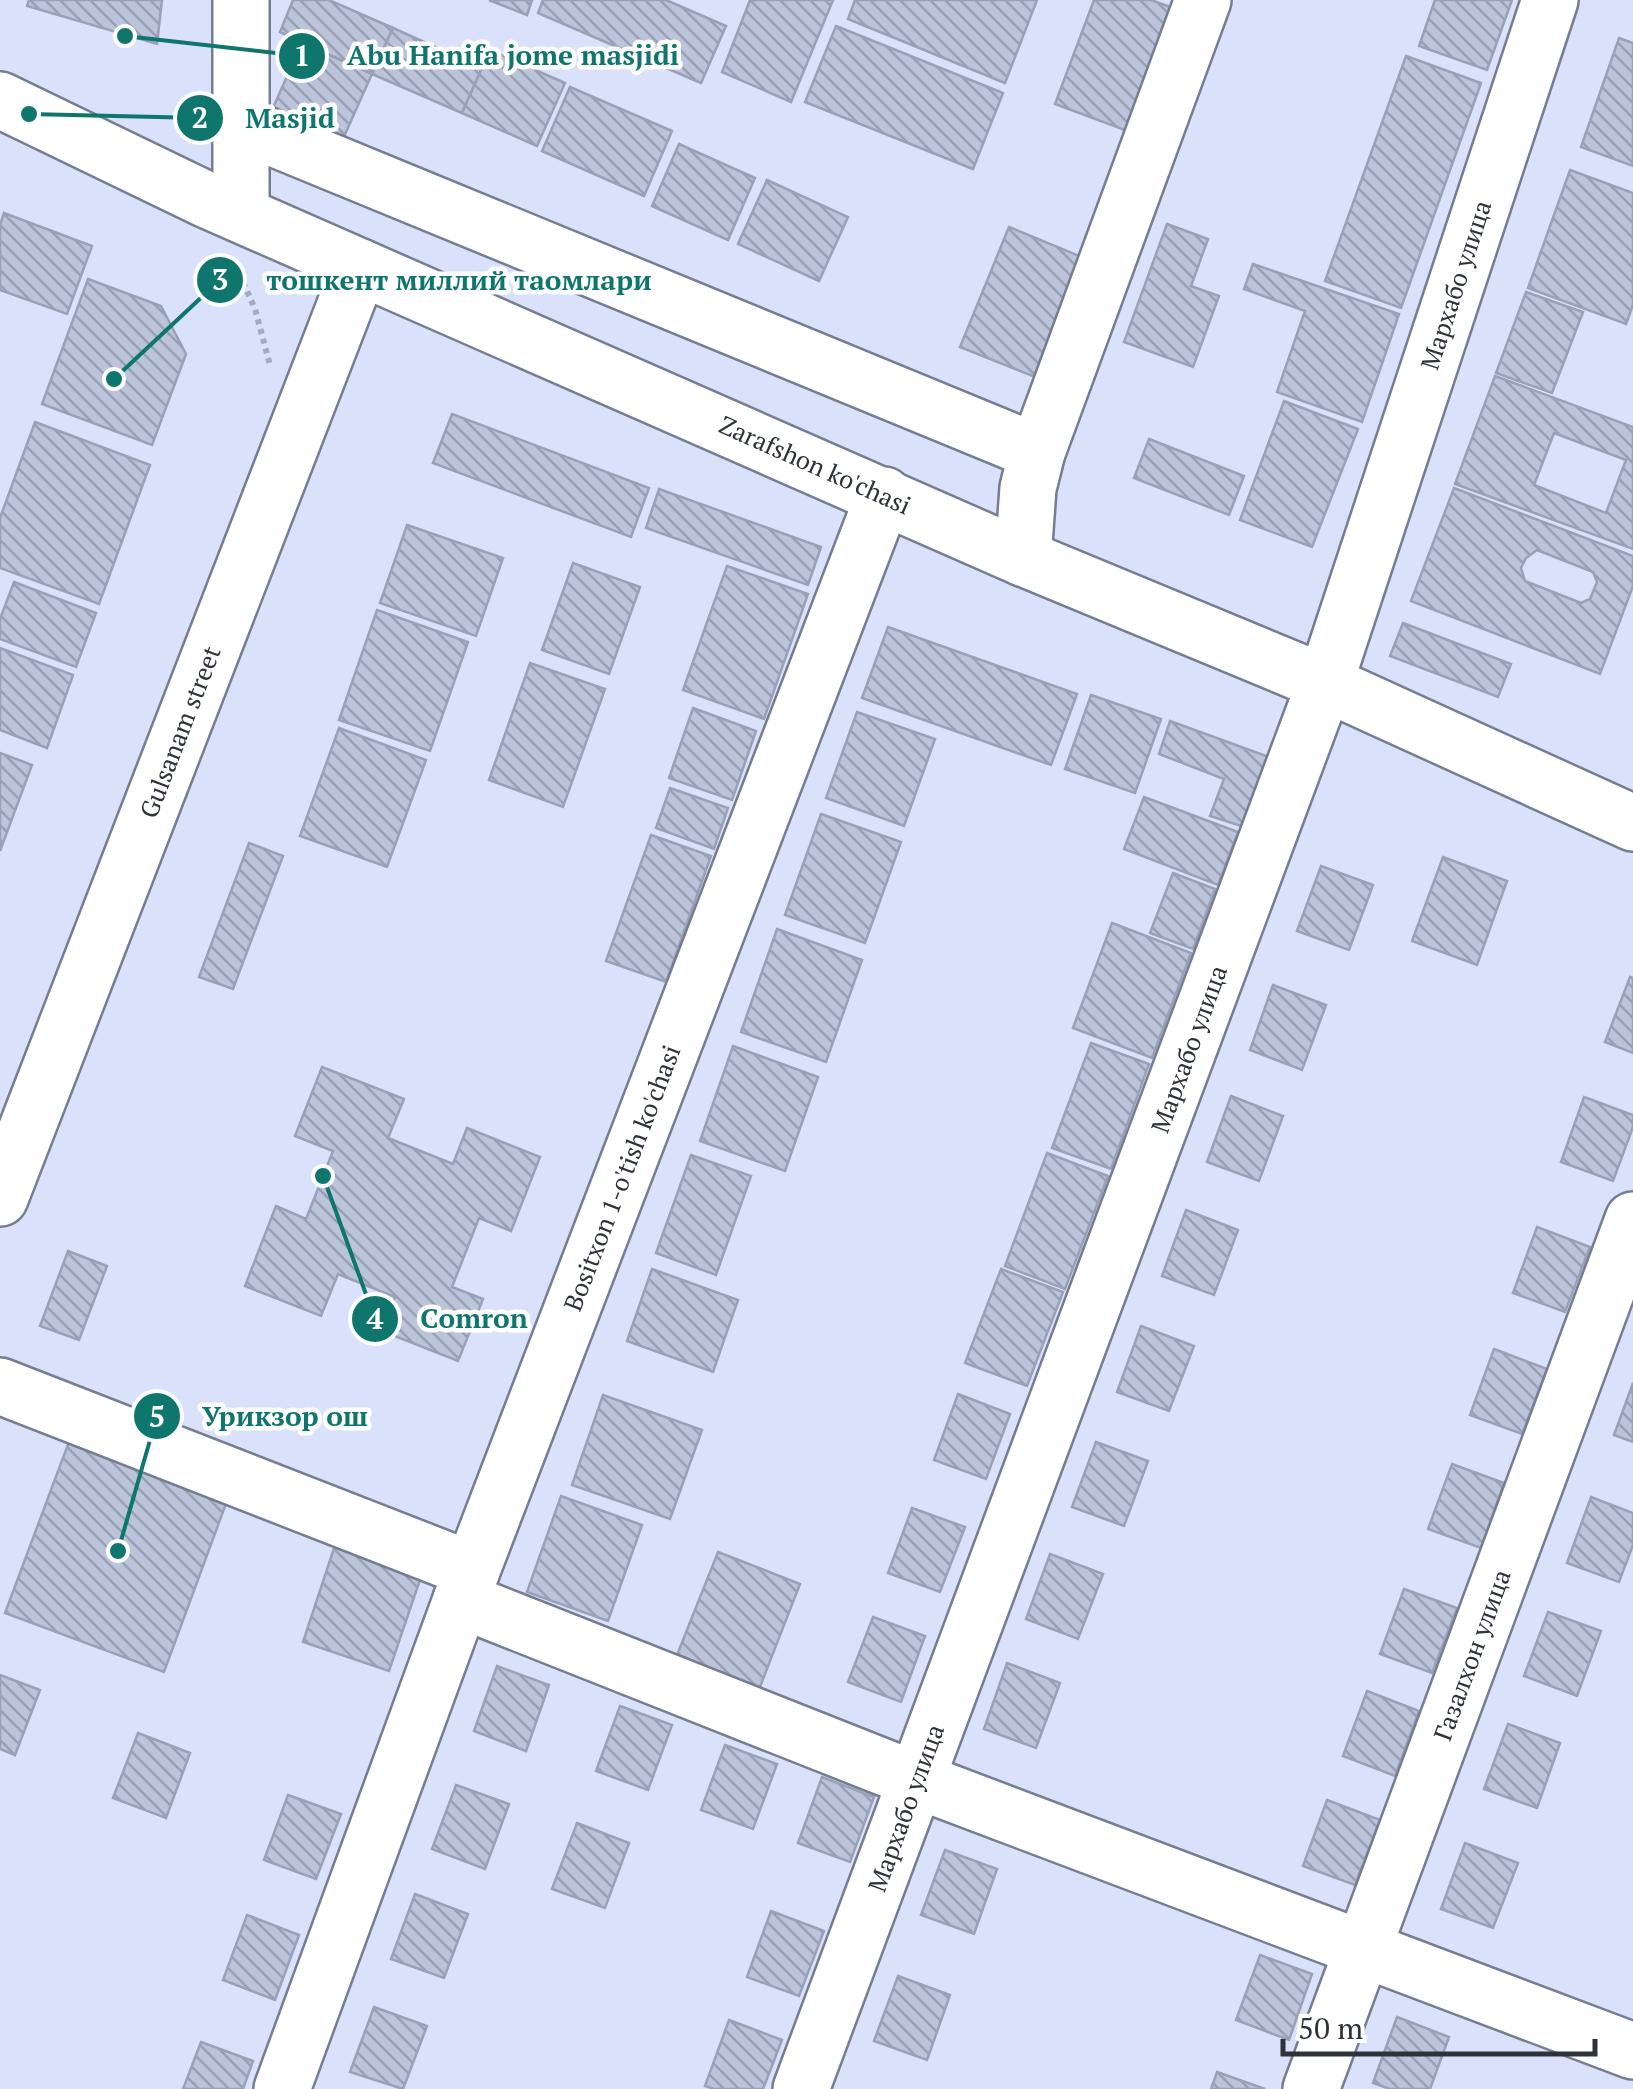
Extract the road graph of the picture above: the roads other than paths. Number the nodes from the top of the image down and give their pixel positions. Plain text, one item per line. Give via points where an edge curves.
1 (242, 0) edge
2 (1203, 0) edge
3 (1550, 0) edge
4 (0, 100) edge
5 (240, 124) junction
6 (223, 206) junction
7 (360, 267) junction
8 (1037, 452) junction
9 (884, 495) junction
10 (1023, 558) junction
11 (1325, 683) junction
12 (1633, 822) edge
13 (0, 1198) edge
14 (1633, 1220) edge
15 (0, 1386) edge
16 (466, 1585) junction
17 (916, 1780) junction
18 (1364, 1949) junction
19 (1633, 2050) edge
20 (282, 2089) edge
21 (801, 2089) edge
22 (1311, 2089) edge

1 - 5 street
2 - 8 street
3 - 11 street, Мархабо улица
4 - 6 street, Zarafshon ko'chasi
5 - 6 street
5 - 8 street
6 - 7 street, Zarafshon ko'chasi
7 - 9 street, Zarafshon ko'chasi
7 - 13 street, Gulsanam street
8 - 10 street
9 - 10 street, Zarafshon ko'chasi
9 - 16 street, Bositxon 1-o'tish ko'chasi
10 - 11 street, Zarafshon ko'chasi
11 - 12 street, Zarafshon ko'chasi
11 - 17 street, Мархабо улица
14 - 18 street, Газалхон улица
15 - 16 street
16 - 17 street
16 - 20 street, Bositxon 1-o'tish ko'chasi
17 - 18 street
17 - 21 street, Мархабо улица
18 - 19 street
18 - 22 street, Газалхон улица

